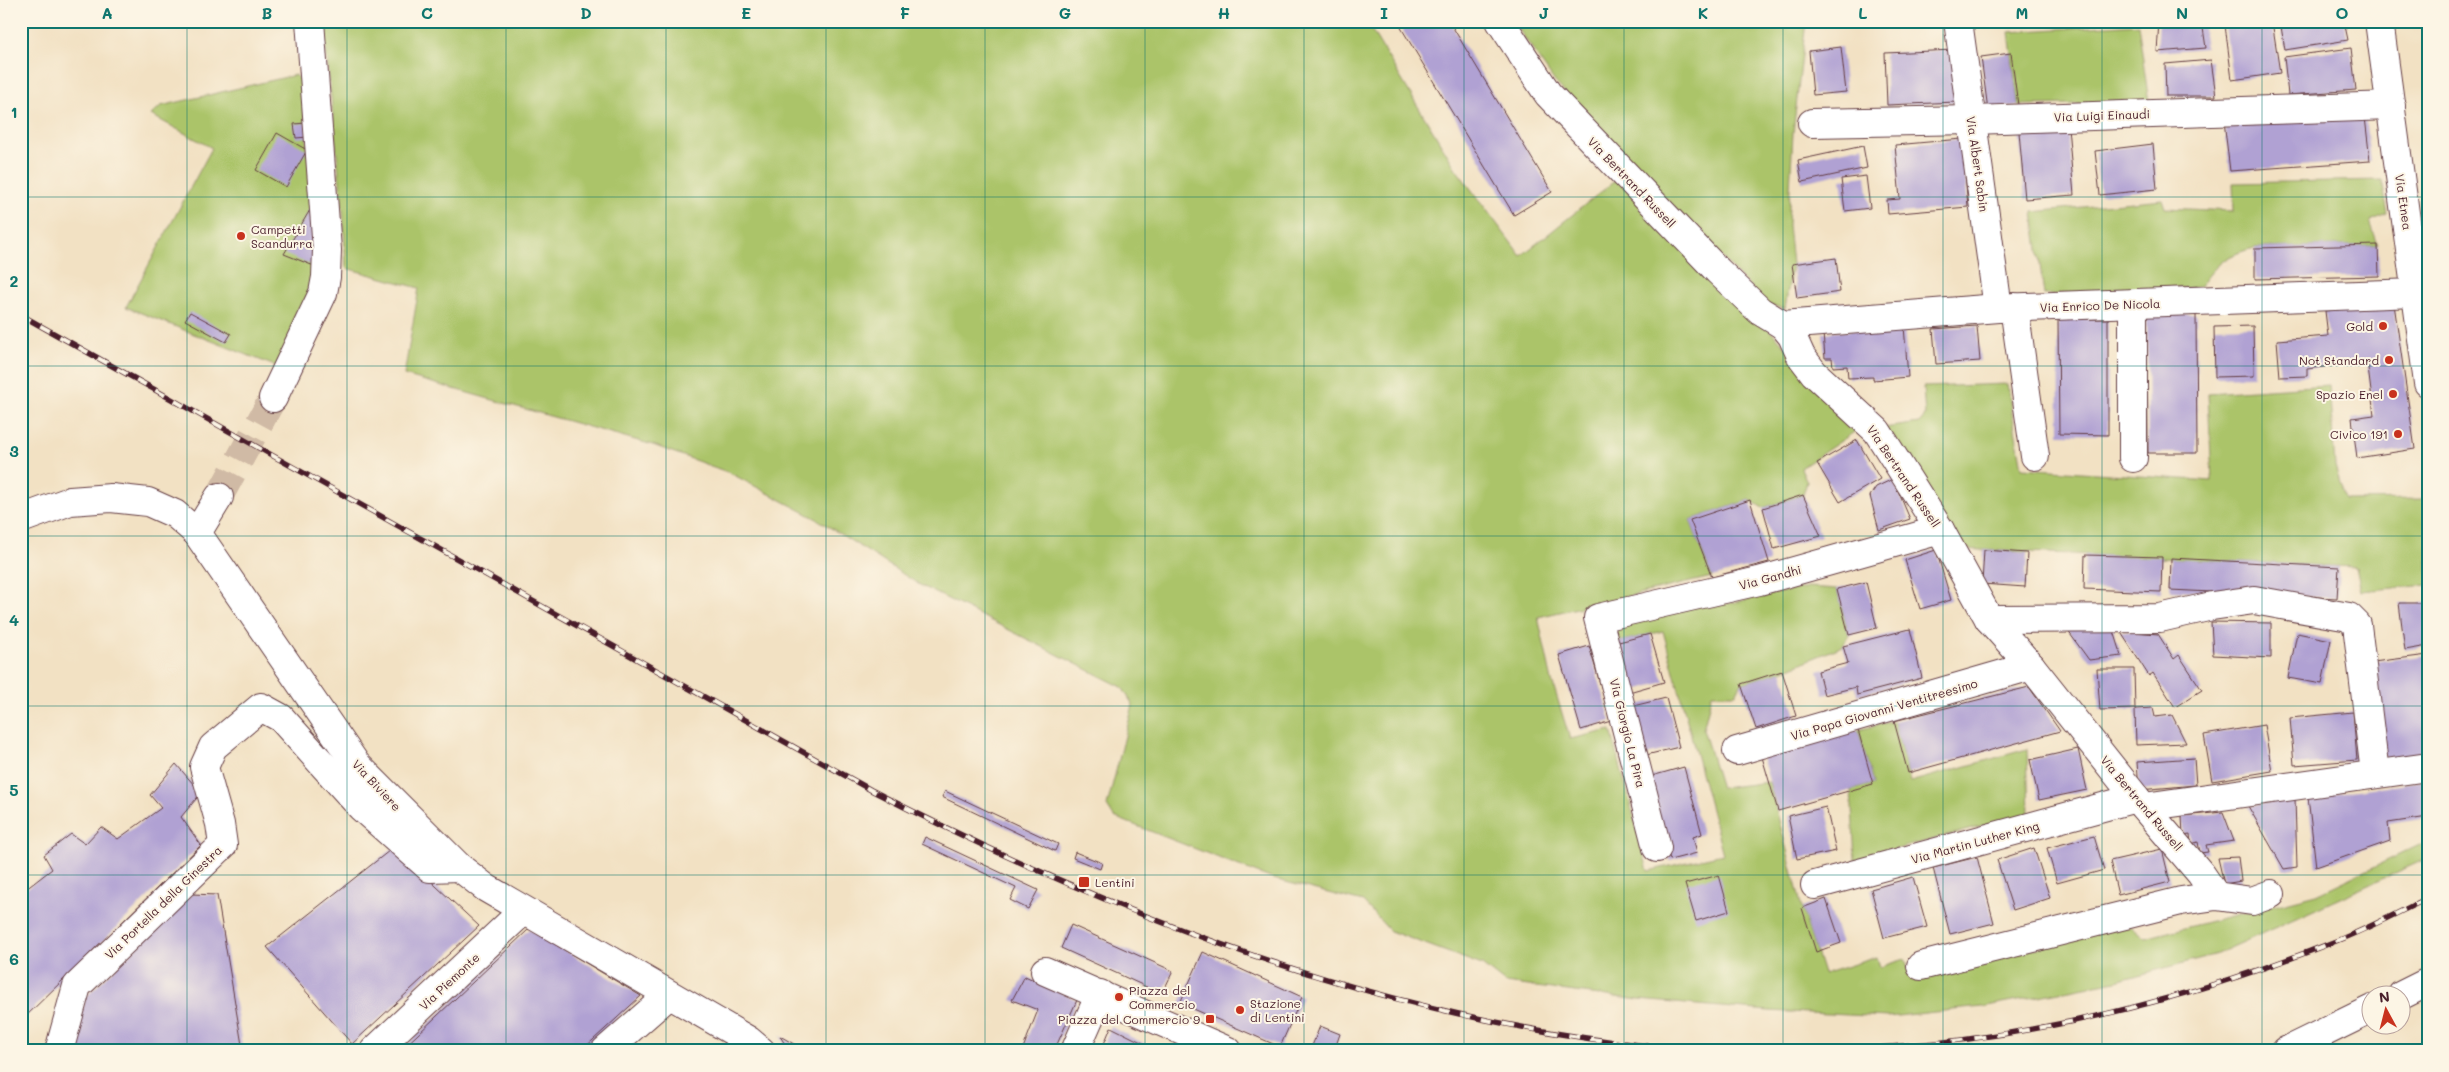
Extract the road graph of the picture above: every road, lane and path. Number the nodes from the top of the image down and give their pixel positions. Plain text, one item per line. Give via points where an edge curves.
1 (310, 21) edge
2 (1500, 21) edge
3 (1958, 21) edge
4 (2379, 21) edge
5 (2391, 106) junction
6 (1972, 120) junction
7 (1812, 122) dead end
8 (2422, 296) edge
9 (2133, 304) junction
10 (2006, 307) junction
11 (1783, 325) junction
12 (2428, 382) edge
13 (273, 398) tunnel mouth
14 (2035, 456) dead end
15 (2133, 458) dead end
16 (219, 497) tunnel mouth
17 (21, 519) edge
18 (1940, 530) junction
19 (197, 533) junction
20 (1598, 618) joint
21 (1989, 619) junction
22 (2031, 666) junction
23 (1737, 752) dead end
24 (2428, 767) edge
25 (2375, 773) junction
26 (2140, 802) junction
27 (1657, 848) dead end
28 (459, 867) junction
29 (1815, 886) dead end
30 (2271, 894) dead end
31 (2216, 896) junction
32 (523, 911) junction
33 (1921, 966) dead end
34 (1045, 971) dead end
35 (2428, 982) edge
36 (2412, 990) edge
37 (669, 995) junction
38 (1096, 1002) junction
39 (2362, 1014) edge
40 (747, 1047) edge
41 (1222, 1050) edge
42 (59, 1051) edge
43 (374, 1051) edge
44 (605, 1051) edge
45 (1075, 1051) edge
46 (2286, 1051) edge

1 - 13 street via 327,250 326,277 323,293
2 - 11 street, Via Bertrand Russell via 1548,94 1718,271 1760,311
3 - 6 street, Via Albert Sabin
4 - 5 street, Via Etnea
5 - 6 street, Via Luigi Einaudi
5 - 8 street, Via Etnea
6 - 7 street, Via Luigi Einaudi
6 - 10 street, Via Albert Sabin
8 - 9 street, Via Enrico De Nicola
8 - 12 street, Via Etnea
9 - 10 street, Via Enrico De Nicola
9 - 15 street
10 - 11 street, Via Enrico De Nicola
10 - 14 street, Via Albert Sabin
11 - 18 street, Via Bertrand Russell via 1814,373 1877,431
16 - 19 street
17 - 19 street, Via Biviere via 70,501 111,498 148,502 175,514
18 - 20 street, Via Gandhi via 1759,581
18 - 21 street, Via Bertrand Russell
19 - 28 street, Via Biviere via 356,764
20 - 27 street, Via Giorgio La Pira
21 - 22 street, Via Bertrand Russell
21 - 25 street via 2160,618 2254,600 2349,617 2357,625
22 - 23 street, Via Papa Giovanni Ventitreesimo
22 - 26 street, Via Bertrand Russell
24 - 25 street, Via Martin Luther King
25 - 26 street, Via Martin Luther King
26 - 29 street, Via Martin Luther King
26 - 31 street, Via Bertrand Russell
28 - 32 street, Via Biviere
28 - 42 street, Via Portella della Ginestra via 430,868 361,807 281,718 261,707 213,748 204,767 223,845 77,986
30 - 31 street via 2252,901
31 - 33 street via 2181,901
32 - 37 street, Via Biviere
32 - 43 street, Via Piemonte
34 - 38 street
35 - 36 street
37 - 40 street, Via Biviere
37 - 44 street
38 - 41 street
38 - 45 street
39 - 46 street

